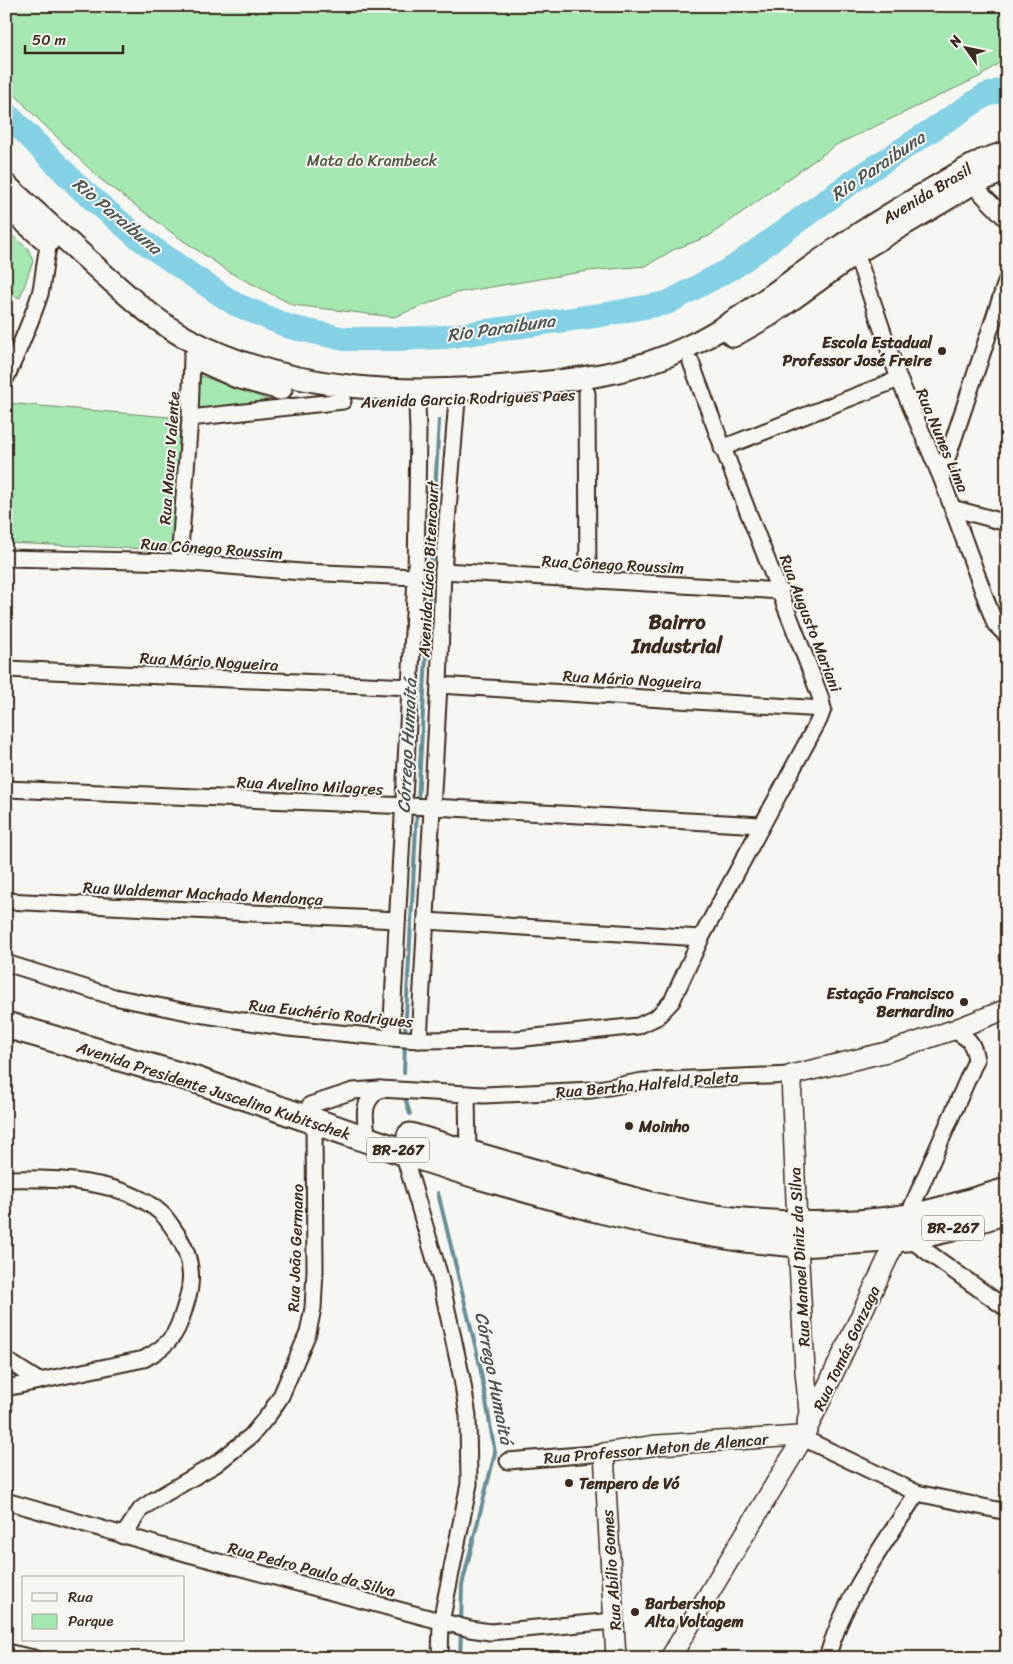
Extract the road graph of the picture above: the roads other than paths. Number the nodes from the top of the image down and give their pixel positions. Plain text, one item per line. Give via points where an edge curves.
1 (1007, 152) edge
2 (1007, 170) edge
3 (972, 184) junction
4 (6, 185) edge
5 (6, 206) edge
6 (1007, 220) edge
7 (52, 237) junction
8 (853, 246) junction
9 (1007, 279) edge
10 (761, 302) junction
11 (192, 356) junction
12 (239, 362) junction
13 (691, 362) junction
14 (6, 378) edge
15 (898, 379) junction
16 (487, 388) junction
17 (587, 393) junction
18 (457, 400) junction
19 (343, 401) junction
20 (417, 403) junction
21 (190, 418) junction
22 (722, 448) junction
23 (941, 477) junction
24 (952, 508) junction
25 (1007, 523) edge
26 (6, 558) edge
27 (179, 562) junction
28 (443, 571) junction
29 (416, 577) junction
30 (588, 580) junction
31 (781, 591) junction
32 (1007, 636) edge
33 (6, 669) edge
34 (439, 685) junction
35 (411, 687) junction
36 (824, 709) junction
37 (6, 789) edge
38 (406, 806) junction
39 (430, 807) junction
40 (761, 825) junction
41 (6, 901) edge
42 (398, 920) junction
43 (426, 921) junction
44 (701, 938) junction
45 (6, 963) edge
46 (1007, 1009) edge
47 (6, 1010) edge
48 (657, 1017) joint
49 (6, 1025) edge
50 (953, 1030) junction
51 (394, 1039) junction
52 (417, 1040) junction
53 (790, 1075) junction
54 (380, 1089) junction
55 (467, 1094) junction
56 (312, 1113) junction
57 (367, 1131) junction
58 (402, 1152) junction
59 (468, 1154) junction
60 (6, 1179) edge
61 (1007, 1191) edge
62 (1007, 1211) edge
63 (904, 1231) junction
64 (797, 1235) junction
65 (1007, 1309) edge
66 (804, 1355) junction
67 (842, 1356) junction
68 (6, 1360) edge
69 (39, 1381) junction
70 (6, 1388) edge
71 (803, 1438) junction
72 (604, 1453) junction
73 (508, 1461) dead end
74 (917, 1493) junction
75 (6, 1501) edge
76 (1007, 1512) edge
77 (123, 1536) junction
78 (614, 1621) junction
79 (447, 1624) junction
80 (6, 1652) edge
81 (34, 1658) edge
82 (440, 1658) edge
83 (616, 1658) edge
84 (670, 1658) edge
85 (827, 1658) edge

1 - 8 main road, Avenida Brasil via 964,170
2 - 3 main road, Avenida Brasil
3 - 6 street
3 - 8 main road, Avenida Brasil
4 - 7 main road, Avenida Garcia Rodrigues Paes
5 - 7 main road, Avenida Garcia Rodrigues Paes
7 - 11 main road, Avenida Garcia Rodrigues Paes via 98,288 145,326
7 - 12 main road, Avenida Garcia Rodrigues Paes via 158,320 187,338
7 - 14 street via 39,296
8 - 10 main road, Avenida Garcia Rodrigues Paes
8 - 13 main road, Avenida Garcia Rodrigues Paes via 770,315
8 - 15 street, Rua Nunes Lima
9 - 23 street
10 - 13 main road via 733,330 693,354
10 - 16 main road, Avenida Garcia Rodrigues Paes via 686,348 633,368 594,377
11 - 12 main road via 198,352 231,364
11 - 19 main road, Avenida Garcia Rodrigues Paes via 263,385
11 - 21 street, Rua Moura Valente
12 - 16 main road, Avenida Garcia Rodrigues Paes via 267,371 357,388
13 - 17 main road, Avenida Garcia Rodrigues Paes
13 - 22 street, Rua Augusto Mariani
15 - 22 street
15 - 23 street, Rua Nunes Lima
16 - 20 main road via 469,394 428,396
17 - 18 main road, Avenida Garcia Rodrigues Paes
17 - 30 street
18 - 20 main road, Avenida Garcia Rodrigues Paes
18 - 28 street, Avenida Lúcio Bitencourt
19 - 20 main road, Avenida Garcia Rodrigues Paes
19 - 21 street, Avenida Garcia Rodrigues Paes
20 - 29 street, Avenida Lúcio Bitencourt
21 - 27 street, Rua Moura Valente
22 - 31 street, Rua Augusto Mariani
23 - 24 street, Rua Nunes Lima
24 - 25 street
24 - 32 street, Rua Nunes Lima via 995,624
26 - 27 street, Rua Cônego Roussim
27 - 29 street, Rua Cônego Roussim
28 - 30 street, Rua Cônego Roussim
28 - 34 street, Avenida Lúcio Bitencourt
29 - 35 street, Avenida Lúcio Bitencourt
30 - 31 street, Rua Cônego Roussim
31 - 36 street, Rua Augusto Mariani
33 - 35 street, Rua Mário Nogueira
34 - 36 street, Rua Mário Nogueira
34 - 39 street, Avenida Lúcio Bitencourt
35 - 38 street, Avenida Lúcio Bitencourt
36 - 40 street, Rua Augusto Mariani
37 - 38 street, Rua Avelino Milagres
38 - 39 street, Rua Avelino Milagres
38 - 42 street, Avenida Lúcio Bitencourt
39 - 40 street, Rua Avelino Milagres
39 - 43 street, Avenida Lúcio Bitencourt
40 - 44 street, Rua Augusto Mariani
41 - 42 street, Rua Waldemar Machado Mendonça
42 - 51 street, Avenida Lúcio Bitencourt
43 - 44 street
43 - 52 street, Avenida Lúcio Bitencourt
44 - 48 street, Rua Augusto Mariani via 672,1000
45 - 51 street, Rua Euchério Rodrigues via 114,997 192,1013 288,1028
46 - 50 street, Rua Bertha Halfeld Paleta
47 - 56 highway, Avenida Presidente Juscelino Kubitschek / BR-267
48 - 52 street, Rua Euchério Rodrigues via 638,1026 516,1039
49 - 56 highway, Avenida Presidente Juscelino Kubitschek / BR-267
50 - 53 street, Rua Bertha Halfeld Paleta via 887,1052
50 - 63 street, Rua Tomás Gonzaga via 968,1039 976,1060
51 - 52 street, Rua Euchério Rodrigues
53 - 55 street, Rua Bertha Halfeld Paleta via 643,1081 592,1090
53 - 64 street, Rua Manoel Diniz da Silva
54 - 55 street, Rua Bertha Halfeld Paleta
54 - 56 street, Rua Bertha Halfeld Paleta via 353,1091
54 - 57 street via 365,1105
55 - 59 street
56 - 57 highway, Avenida Presidente Juscelino Kubitschek / BR-267
56 - 77 street, Rua João Germano via 313,1308 308,1333 281,1396 251,1436 216,1464 141,1509
57 - 58 highway, Avenida Presidente Juscelino Kubitschek / BR-267
57 - 59 highway, Avenida Presidente Juscelino Kubitschek / BR-267
58 - 64 highway, Avenida Presidente Juscelino Kubitschek / BR-267 via 574,1203 672,1227 744,1239
58 - 79 street via 440,1277 468,1416 469,1484
59 - 64 highway, Avenida Presidente Juscelino Kubitschek / BR-267 via 611,1194
60 - 69 street via 83,1182 137,1198 161,1213 187,1251 189,1295 175,1332 160,1351 144,1359
61 - 63 highway, Avenida Presidente Juscelino Kubitschek / BR-267 via 935,1212
62 - 63 highway, Avenida Presidente Juscelino Kubitschek / BR-267 via 952,1228
63 - 64 highway, Avenida Presidente Juscelino Kubitschek / BR-267
63 - 65 street
63 - 67 street, Rua Tomás Gonzaga
64 - 66 street, Rua Manoel Diniz da Silva
66 - 67 street via 816,1366 824,1367
66 - 71 street, Rua Manoel Diniz da Silva via 810,1412
67 - 71 street, Rua Tomás Gonzaga
68 - 69 street
69 - 70 street
71 - 72 street, Rua Professor Meton de Alencar via 657,1445
71 - 74 street
71 - 84 street, Rua Tomás Gonzaga
72 - 73 street, Rua Professor Meton de Alencar
72 - 78 street, Rua Abílio Gomes
74 - 76 street
74 - 85 street via 853,1593 841,1615
75 - 77 street, Rua Pedro Paulo da Silva
77 - 79 street, Rua Pedro Paulo da Silva
78 - 79 street, Rua Pedro Paulo da Silva via 490,1632
78 - 83 street, Rua Abílio Gomes
79 - 82 street
80 - 81 street

